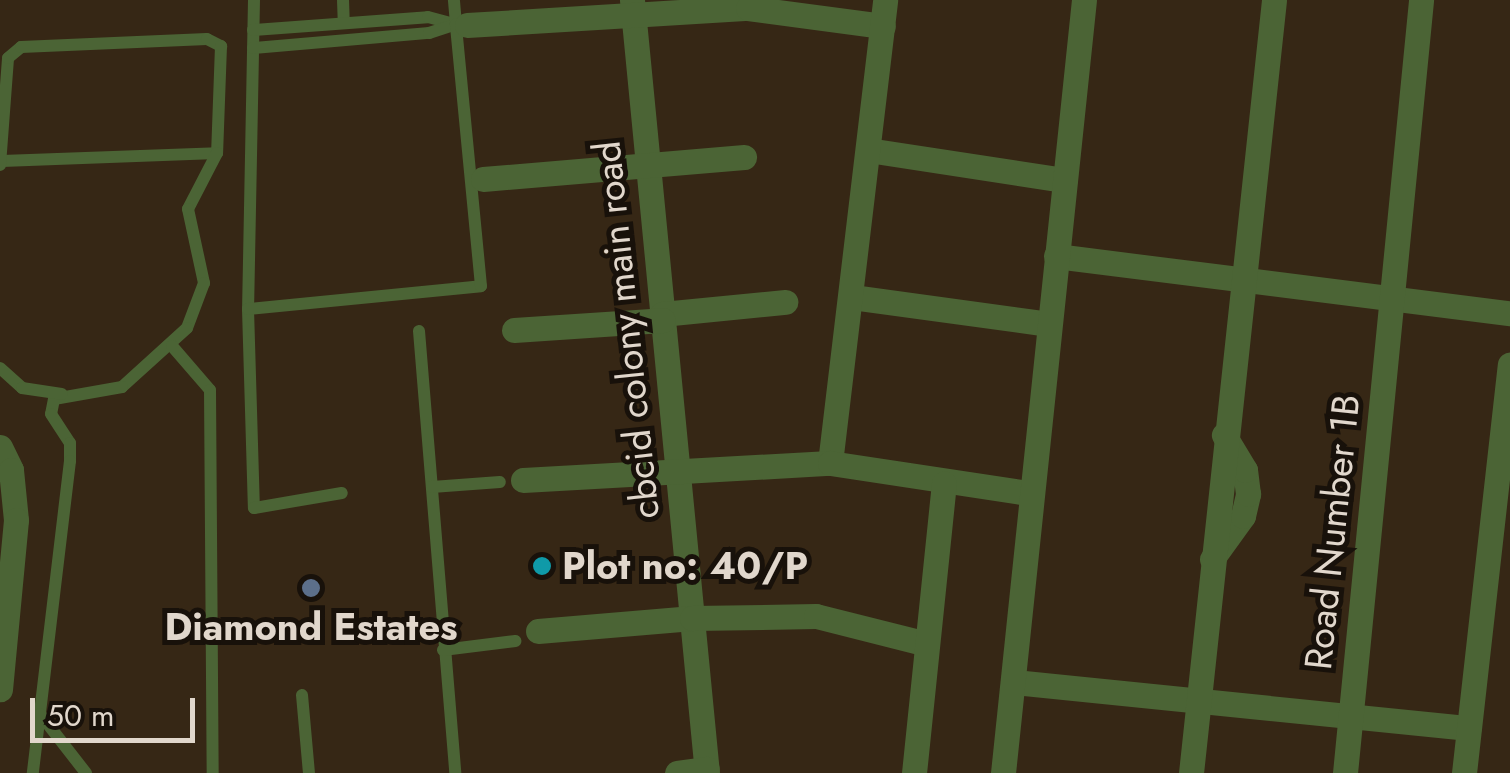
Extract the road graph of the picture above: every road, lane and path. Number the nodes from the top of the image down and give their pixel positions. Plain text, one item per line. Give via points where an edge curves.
1 (254, 0) edge
2 (343, 0) edge
3 (454, 0) edge
4 (1084, 0) edge
5 (1274, 0) edge
6 (1421, 0) edge
7 (633, 6) edge
8 (884, 13) edge
9 (344, 23) junction
10 (461, 24) junction
11 (254, 30) junction
12 (253, 48) junction
13 (868, 150) junction
14 (217, 153) junction
15 (744, 158) dead end
16 (1, 163) edge
17 (648, 166) junction
18 (484, 179) dead end
19 (1064, 180) junction
20 (1056, 256) junction
21 (1244, 280) junction
22 (852, 297) junction
23 (1393, 298) junction
24 (786, 302) dead end
25 (248, 309) junction
26 (1510, 312) edge
27 (663, 317) junction
28 (1049, 324) junction
29 (514, 330) dead end
30 (419, 332) dead end
31 (172, 346) junction
32 (1510, 365) edge
33 (0, 368) edge
34 (65, 394) junction
35 (0, 447) edge
36 (830, 463) junction
37 (678, 468) junction
38 (511, 481) joint
39 (944, 484) junction
40 (432, 487) junction
41 (342, 493) dead end
42 (1029, 493) junction
43 (8, 519) edge
44 (692, 618) junction
45 (526, 636) joint
46 (927, 644) junction
47 (443, 650) junction
48 (1014, 682) junction
49 (0, 688) edge
50 (302, 695) dead end
51 (1198, 702) junction
52 (40, 714) junction
53 (1351, 716) junction
54 (1469, 728) junction
55 (707, 771) edge
56 (33, 773) edge
57 (86, 773) edge
58 (214, 773) edge
59 (309, 773) edge
60 (455, 773) edge
61 (677, 773) edge
62 (914, 773) edge
63 (1003, 773) edge
64 (1191, 773) edge
65 (1345, 773) edge
66 (1464, 773) edge

1 - 11 lane
2 - 9 lane
3 - 10 lane
4 - 19 street
5 - 21 street
6 - 23 street, Road Number 1B
7 - 8 street
7 - 10 street
7 - 17 street, cbcid colony main road
8 - 13 street
9 - 10 lane via 428,17
9 - 11 lane
10 - 12 lane via 429,33
10 - 25 lane via 482,286
11 - 12 lane
12 - 25 lane
13 - 19 street
13 - 22 street
14 - 16 lane
14 - 16 lane via 221,46 207,39 21,47 8,58
14 - 31 lane via 188,209 204,283
15 - 17 street
17 - 18 street
17 - 27 street, cbcid colony main road
19 - 20 street
20 - 21 street
20 - 28 street
21 - 23 street
21 - 51 street via 1224,435 1245,470 1248,494 1243,516 1212,559
22 - 28 street
22 - 36 street
23 - 26 street
23 - 53 street, Road Number 1B
24 - 27 street
25 - 41 lane via 254,508
27 - 29 street
27 - 37 street, cbcid colony main road
28 - 42 street
30 - 40 lane
31 - 34 lane via 122,387
31 - 58 lane via 210,390
32 - 54 street
33 - 34 lane via 22,388
34 - 52 lane via 54,399 51,414 70,442 70,461
35 - 43 street via 12,470
36 - 37 street
36 - 39 street
37 - 38 street
37 - 44 street, cbcid colony main road
38 - 40 lane
39 - 42 street
39 - 46 street
40 - 47 lane
42 - 48 street
43 - 49 street
44 - 45 street
44 - 46 street via 816,616
44 - 55 street, cbcid colony main road
45 - 47 lane
46 - 62 street
47 - 60 lane
48 - 51 street
48 - 63 street
50 - 59 lane
51 - 53 street
51 - 64 street
52 - 56 lane
52 - 57 lane
53 - 54 street
53 - 65 street, Road Number 1B
54 - 66 street
55 - 61 street

